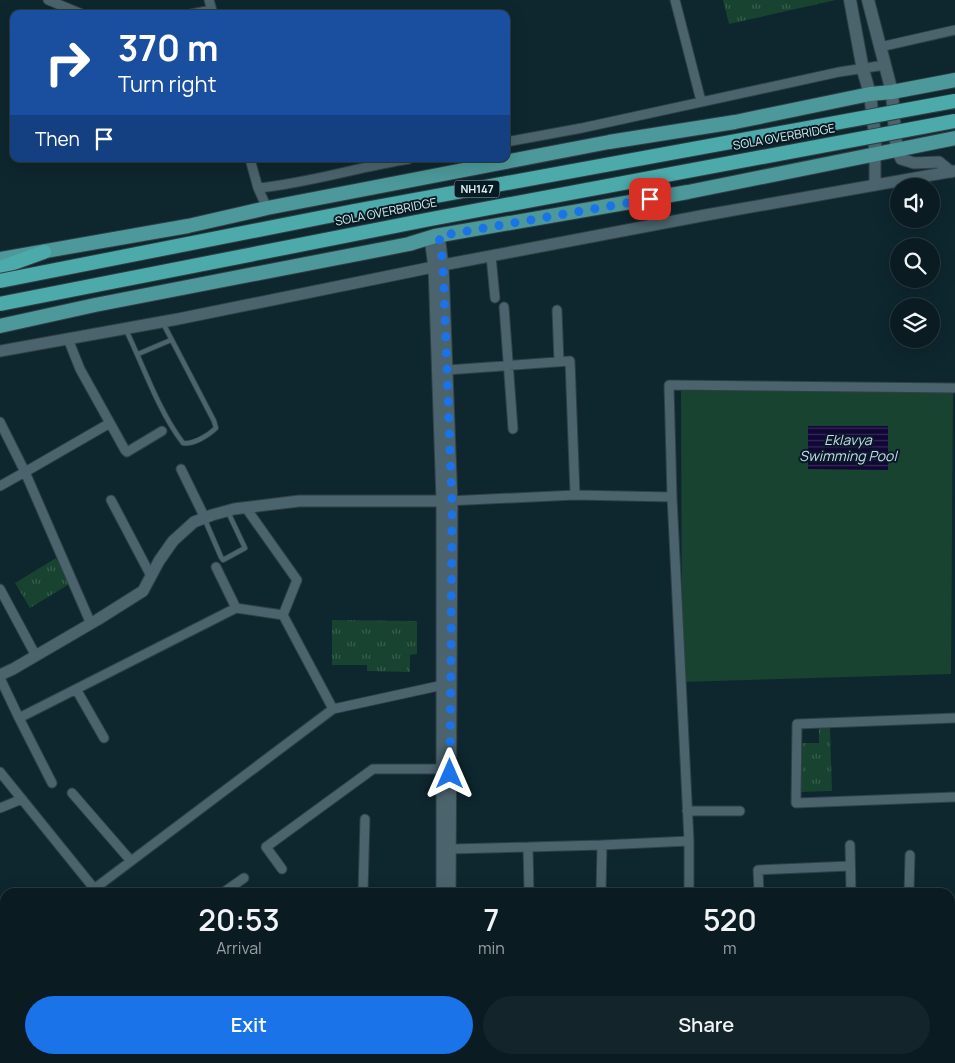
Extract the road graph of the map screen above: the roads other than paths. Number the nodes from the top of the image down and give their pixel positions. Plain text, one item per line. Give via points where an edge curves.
1 (48, 0) edge
2 (675, 0) edge
3 (850, 0) edge
4 (868, 0) edge
5 (72, 10) edge
6 (955, 30) edge
7 (880, 47) junction
8 (885, 65) junction
9 (863, 70) junction
10 (955, 80) edge
11 (892, 92) junction
12 (870, 94) junction
13 (955, 101) edge
14 (701, 102) junction
15 (955, 121) edge
16 (955, 138) edge
17 (510, 141) edge
18 (897, 150) junction
19 (875, 154) junction
20 (510, 161) edge
21 (251, 162) edge
22 (396, 162) edge
23 (505, 162) edge
24 (953, 171) edge
25 (875, 185) junction
26 (258, 188) junction
27 (267, 208) junction
28 (435, 237) junction
29 (44, 252) junction
30 (491, 256) junction
31 (0, 259) edge
32 (439, 266) junction
33 (0, 268) edge
34 (0, 281) edge
35 (495, 298) dead end
36 (0, 304) edge
37 (504, 307) dead end
38 (557, 310) dead end
39 (162, 322) junction
40 (0, 326) edge
41 (126, 328) junction
42 (68, 339) junction
43 (171, 340) junction
44 (0, 351) edge
45 (138, 354) junction
46 (560, 362) junction
47 (510, 366) junction
48 (447, 370) junction
49 (955, 388) edge
50 (0, 422) edge
51 (110, 423) junction
52 (513, 429) dead end
53 (162, 431) dead end
54 (181, 469) dead end
55 (25, 472) junction
56 (0, 486) edge
57 (575, 495) junction
58 (672, 497) junction
59 (111, 500) dead end
60 (447, 501) junction
61 (246, 508) junction
62 (227, 511) junction
63 (205, 518) junction
64 (216, 567) dead end
65 (151, 576) junction
66 (0, 589) edge
67 (236, 608) junction
68 (283, 615) junction
69 (91, 624) junction
70 (36, 656) junction
71 (0, 677) edge
72 (443, 685) junction
73 (76, 689) junction
74 (333, 709) junction
75 (19, 718) junction
76 (955, 718) edge
77 (104, 738) dead end
78 (442, 769) junction
79 (0, 772) edge
80 (52, 783) dead end
81 (72, 793) dead end
82 (955, 797) edge
83 (22, 799) junction
84 (0, 808) edge
85 (687, 811) junction
86 (740, 811) dead end
87 (365, 819) dead end
88 (688, 841) junction
89 (602, 845) junction
90 (850, 845) dead end
91 (528, 847) junction
92 (450, 849) junction
93 (910, 855) dead end
94 (131, 861) junction
95 (850, 866) junction
96 (282, 869) dead end
97 (244, 878) dead end
98 (92, 888) edge
99 (98, 888) edge
100 (230, 888) edge
101 (364, 888) edge
102 (442, 888) edge
103 (450, 888) edge
104 (529, 888) edge
105 (601, 888) edge
106 (689, 888) edge
107 (759, 888) edge
108 (851, 888) edge
109 (909, 888) edge

1 - 5 street
2 - 14 street
3 - 9 main road
4 - 7 main road
6 - 7 street
7 - 8 main road
8 - 9 street
8 - 11 main road
9 - 12 main road
9 - 14 street via 839,72
10 - 11 main road
11 - 12 main road
11 - 18 main road
12 - 19 main road
12 - 20 main road via 735,122
13 - 34 highway, SOLA OVERBRIDGE / NH147, bridge
14 - 17 street
15 - 36 highway, SOLA OVERBRIDGE / NH147, bridge via 431,218
16 - 18 main road
18 - 19 main road
18 - 24 street via 901,159 914,164 939,162
19 - 25 street
19 - 28 main road via 688,192
21 - 26 street
22 - 26 street
23 - 27 main road
24 - 25 street
25 - 30 street
26 - 27 street
27 - 29 main road
28 - 32 street
28 - 40 main road
29 - 31 main road
29 - 33 highway
30 - 32 street
30 - 35 street
32 - 39 street
32 - 48 street
32 - 60 street
37 - 47 street
38 - 46 street
39 - 41 street
39 - 43 lane
41 - 42 street
41 - 45 lane
42 - 44 street
42 - 51 street via 80,369
43 - 45 lane
43 - 45 lane via 216,428 188,444 177,435 162,408
46 - 47 street
46 - 57 street via 570,361
47 - 48 street
47 - 52 street
48 - 60 street
49 - 58 street via 669,385
50 - 55 street
51 - 53 street via 127,452
51 - 55 street
54 - 63 street
55 - 56 street
55 - 69 street
57 - 58 street
57 - 60 street
58 - 85 street
59 - 65 street
60 - 61 street via 299,500
60 - 72 street
60 - 92 street
61 - 62 street
61 - 68 street via 297,580
62 - 63 street
62 - 63 lane via 245,548 224,560
63 - 65 street via 194,522 173,541
64 - 67 street
65 - 69 street via 143,591
66 - 70 street
67 - 68 street
67 - 73 street
68 - 74 street
69 - 70 street
70 - 71 street
71 - 75 street
72 - 74 street
72 - 78 street
73 - 75 street
73 - 77 street
74 - 94 street
75 - 80 street
76 - 82 street via 797,724 796,803
78 - 96 street via 373,769 266,847
78 - 102 street
79 - 83 street
81 - 94 street
83 - 84 street
83 - 98 street
85 - 86 street
85 - 88 street
87 - 101 street
88 - 89 street
88 - 106 street
89 - 91 street
89 - 105 street
90 - 95 street
91 - 92 street
91 - 104 street
92 - 103 street
93 - 109 street
94 - 99 street
95 - 107 street via 758,870
95 - 108 street
97 - 100 street

